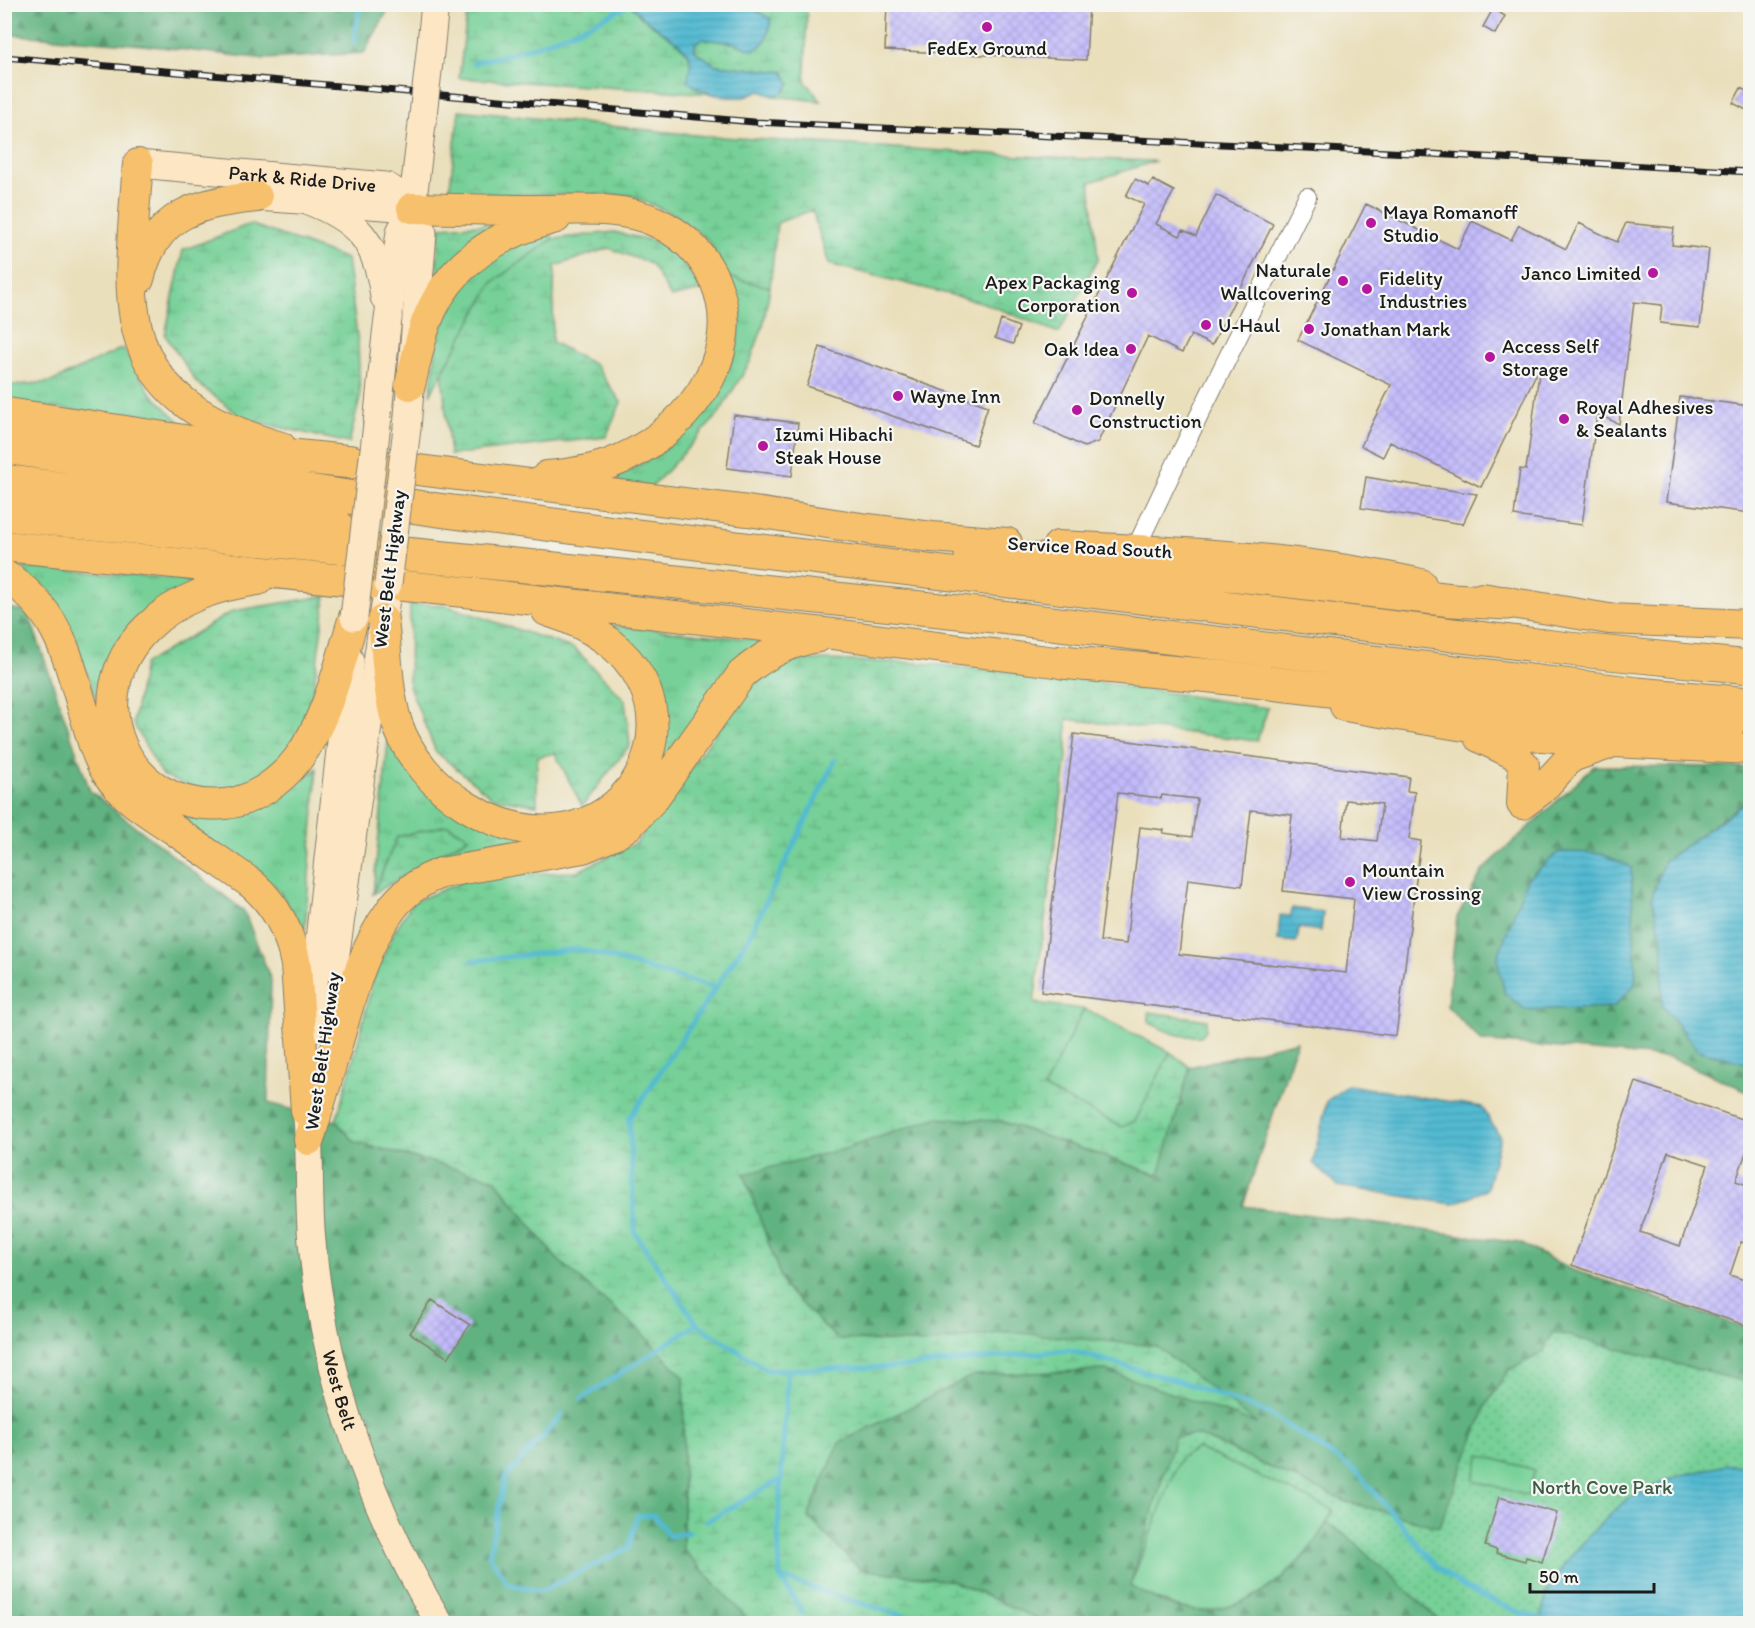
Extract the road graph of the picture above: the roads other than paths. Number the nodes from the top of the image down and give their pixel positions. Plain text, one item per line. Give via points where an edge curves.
1 (435, 4) edge
2 (138, 164) joint
3 (257, 197) joint
4 (1307, 197) dead end
5 (306, 200) junction
6 (412, 208) junction
7 (613, 211) junction
8 (137, 333) junction
9 (386, 334) junction
10 (410, 385) junction
11 (4, 414) edge
12 (4, 447) edge
13 (352, 462) junction
14 (469, 477) junction
15 (4, 481) edge
16 (4, 514) edge
17 (630, 535) junction
18 (4, 546) edge
19 (1136, 550) junction
20 (4, 575) edge
21 (327, 577) junction
22 (474, 593) junction
23 (1507, 603) junction
24 (969, 613) junction
25 (369, 618) junction
26 (1750, 625) edge
27 (833, 634) junction
28 (1062, 662) junction
29 (1750, 667) edge
30 (1750, 704) edge
31 (1433, 722) junction
32 (1750, 724) edge
33 (1614, 742) junction
34 (1750, 749) edge
35 (308, 1126) junction
36 (440, 1623) edge

1 - 6 main road, West Belt Highway, bridge
2 - 6 main road, Park & Ride Drive via 386,186 401,194
2 - 8 main road via 130,262
3 - 5 main road, Park & Ride Drive
3 - 8 main road via 195,209 162,229 150,245 140,274
4 - 19 street
5 - 6 main road, Park & Ride Drive
5 - 9 main road via 352,223 373,249 382,284
6 - 7 main road
6 - 9 main road, West Belt Highway via 400,232
6 - 10 main road, West Belt Highway via 423,233
7 - 10 main road via 563,216 530,226 498,239 461,265 436,300 426,323
7 - 14 main road via 636,215 672,230 702,257 712,274 724,317 718,362 708,383 662,434 610,464 561,475
8 - 13 main road via 157,375 170,390 205,415 266,442
9 - 25 main road, West Belt Highway, bridge via 377,424
10 - 25 main road, West Belt Highway, bridge via 407,428
11 - 13 highway via 253,452
12 - 17 highway
13 - 14 main road
14 - 19 main road, Service Road South via 932,537
15 - 24 highway via 736,575
16 - 24 highway
17 - 23 highway via 887,547 1239,575
17 - 29 highway via 1547,647
18 - 21 main road
19 - 23 main road, Service Road South via 1306,563 1368,572
20 - 35 main road via 32,596 55,625 92,742 118,787 142,809 252,884 276,910 296,964
21 - 22 main road
21 - 25 main road via 285,577 219,588 181,602 146,628 123,659 112,698 112,717 130,761 147,781 170,795 198,803 231,803 248,798 282,777 308,743
22 - 25 main road via 542,610 591,630 621,652 643,681 652,717 648,754 635,784 604,814 560,829 526,827 474,811 443,790 417,762 397,723
22 - 27 main road
23 - 26 main road, Service Road South via 1609,619
24 - 30 highway via 1638,694
25 - 35 main road, West Belt Highway via 306,1055
27 - 28 main road
27 - 35 main road via 777,650 742,674 653,799 616,834 574,850 441,873 406,893 391,909 368,951
28 - 31 main road
28 - 32 highway via 1439,703 1654,722
31 - 33 main road
31 - 33 main road via 1487,740 1514,754 1524,765 1522,804 1541,790 1570,757
33 - 34 main road
35 - 36 main road, West Belt via 312,1242 336,1376 379,1505

